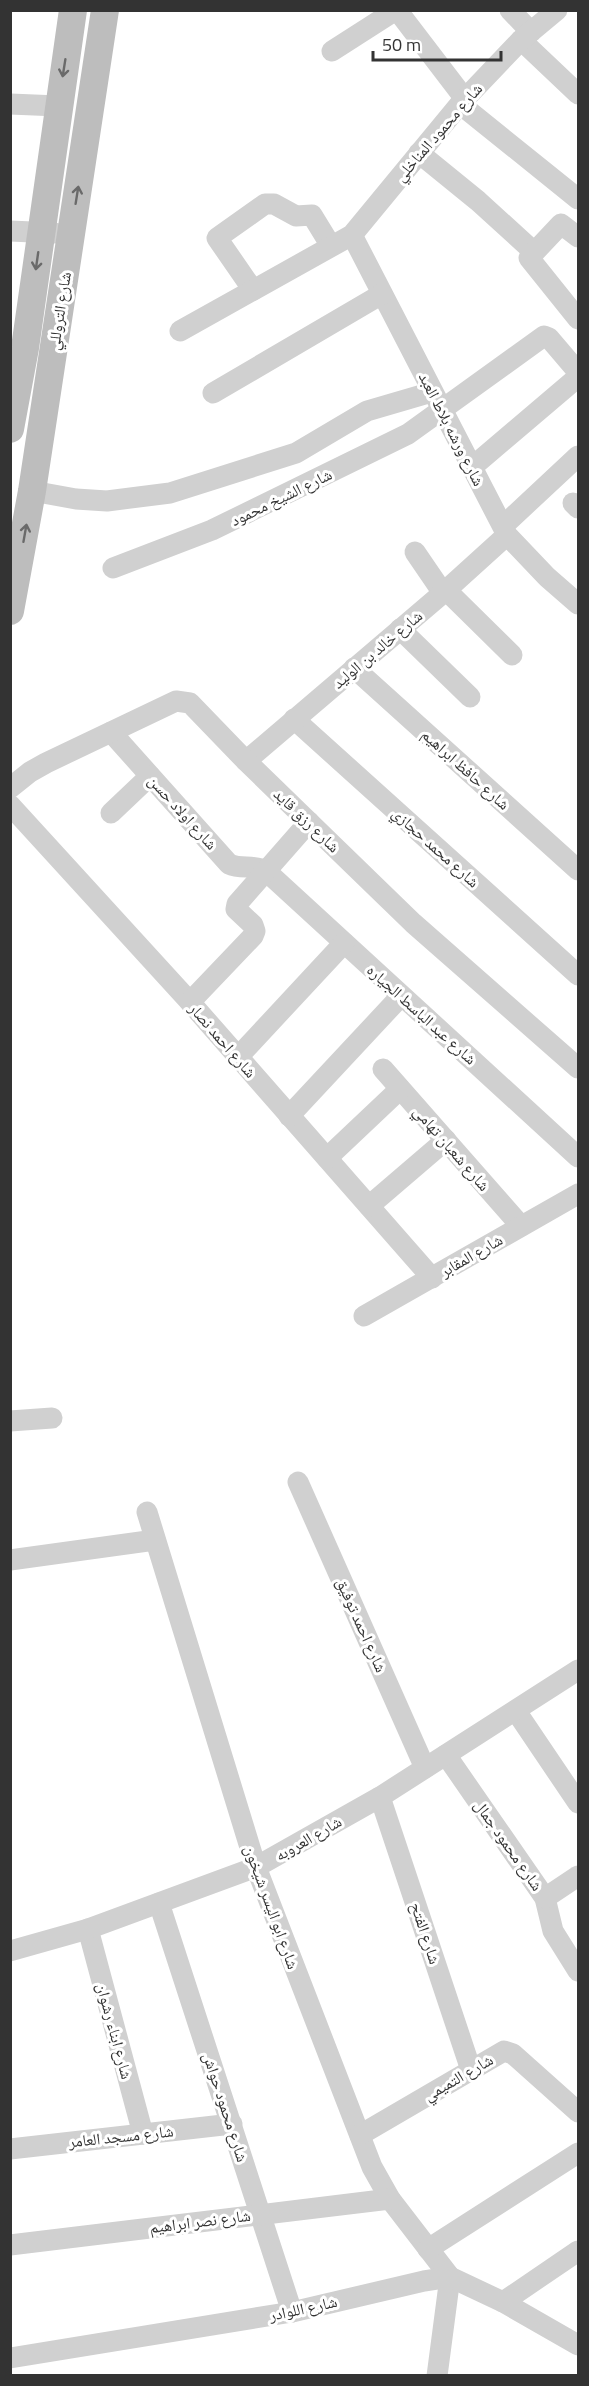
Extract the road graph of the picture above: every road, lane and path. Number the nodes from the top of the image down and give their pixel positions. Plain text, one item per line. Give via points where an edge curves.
1 (73, 10) edge
2 (105, 10) edge
3 (397, 10) edge
4 (510, 10) edge
5 (557, 10) edge
6 (526, 36) junction
7 (332, 51) dead end
8 (579, 94) edge
9 (463, 101) junction
10 (10, 104) edge
11 (58, 106) junction
12 (419, 153) junction
13 (578, 200) edge
14 (10, 231) edge
15 (40, 232) junction
16 (70, 234) junction
17 (352, 235) junction
18 (579, 237) edge
19 (331, 246) junction
20 (534, 252) junction
21 (253, 290) junction
22 (382, 294) junction
23 (579, 319) edge
24 (180, 331) dead end
25 (18, 348) edge
26 (579, 372) edge
27 (579, 377) edge
28 (213, 393) dead end
29 (437, 400) junction
30 (10, 429) edge
31 (579, 456) edge
32 (471, 468) junction
33 (32, 491) junction
34 (505, 530) junction
35 (415, 552) dead end
36 (113, 568) dead end
37 (445, 591) junction
38 (579, 604) edge
39 (10, 611) edge
40 (400, 629) junction
41 (512, 655) dead end
42 (354, 668) junction
43 (470, 697) dead end
44 (294, 719) junction
45 (111, 732) junction
46 (246, 761) junction
47 (150, 776) junction
48 (10, 788) edge
49 (10, 805) edge
50 (111, 813) dead end
51 (309, 822) junction
52 (579, 870) edge
53 (266, 871) junction
54 (344, 943) junction
55 (579, 975) edge
56 (401, 996) junction
57 (190, 1002) junction
58 (238, 1057) junction
59 (579, 1068) edge
60 (383, 1069) dead end
61 (400, 1089) junction
62 (290, 1116) junction
63 (446, 1140) junction
64 (579, 1156) edge
65 (327, 1158) junction
66 (579, 1194) edge
67 (369, 1206) junction
68 (521, 1227) junction
69 (432, 1278) junction
70 (364, 1316) dead end
71 (52, 1418) dead end
72 (10, 1421) edge
73 (298, 1482) dead end
74 (147, 1512) dead end
75 (155, 1540) junction
76 (10, 1560) edge
77 (579, 1670) edge
78 (516, 1711) junction
79 (446, 1755) junction
80 (425, 1768) junction
81 (380, 1797) junction
82 (579, 1803) edge
83 (256, 1867) junction
84 (579, 1876) edge
85 (545, 1898) junction
86 (159, 1902) junction
87 (88, 1929) junction
88 (10, 1951) edge
89 (579, 1971) edge
90 (471, 2070) junction
91 (579, 2112) edge
92 (232, 2124) junction
93 (143, 2134) junction
94 (360, 2135) junction
95 (10, 2149) edge
96 (579, 2153) edge
97 (390, 2199) junction
98 (261, 2214) junction
99 (10, 2245) edge
100 (428, 2249) junction
101 (579, 2251) edge
102 (450, 2277) junction
103 (503, 2302) junction
104 (292, 2312) junction
105 (579, 2345) edge
106 (10, 2358) edge
107 (437, 2376) edge

1 -> 11 street, شارع التروللي
16 -> 2 street, شارع التروللي
3 - 7 street
3 - 9 street
4 - 6 street
5 - 6 street, شارع محمود المناخلي
6 - 8 street
6 - 9 street, شارع محمود المناخلي
9 - 12 street, شارع محمود المناخلي
9 - 13 street
10 - 11 street
11 - 15 street, شارع التروللي
12 - 17 street, شارع محمود المناخلي
12 - 20 street
14 - 15 street
15 - 16 street
15 -> 25 street, شارع التروللي
16 - 33 street, شارع التروللي
17 - 19 street
17 - 22 street, شارع ورشه بلاط العبد
18 - 20 street via 561,224
19 - 21 street
19 - 21 street via 312,215 296,216 274,204 265,204 217,238
20 - 23 street via 529,258
21 - 24 street
22 - 28 street
22 - 29 street, شارع ورشه بلاط العبد
25 - 30 street, شارع التروللي
26 - 29 street, شارع الشيخ محمود via 544,336
27 - 32 street
29 - 32 street, شارع ورشه بلاط العبد
29 - 33 street via 367,411 296,453 170,493 107,501
29 - 36 street, شارع الشيخ محمود via 408,434 212,530
31 - 34 street, شارع خالد بن الوليد
32 - 34 street, شارع ورشه بلاط العبد
39 -> 33 street, شارع التروللي
34 - 37 street, شارع خالد بن الوليد
34 - 38 street, شارع ورشه بلاط العبد
35 - 37 street
37 - 40 street, شارع خالد بن الوليد
37 - 41 street
40 - 42 street, شارع خالد بن الوليد
40 - 43 street
42 - 44 street, شارع خالد بن الوليد
42 - 52 street, شارع حافظ ابراهيم
44 - 46 street, شارع خالد بن الوليد
44 - 55 street, شارع محمد حجازي
45 - 46 street, شارع رزق قايد via 183,700 195,707
45 - 47 street, شارع اولاد حسن
45 - 48 street, شارع رزق قايد via 46,763
46 - 51 street, شارع رزق قايد
47 - 50 street
47 - 53 street, شارع اولاد حسن via 229,864
49 - 57 street, شارع احمد نصار
51 - 53 street
51 - 59 street, شارع رزق قايد via 413,923
53 - 54 street, شارع عبد الباسط الجياره
53 - 57 street via 236,906 253,925 253,936
54 - 56 street, شارع عبد الباسط الجياره
54 - 58 street
56 - 62 street
56 - 64 street, شارع عبد الباسط الجياره
57 - 58 street, شارع احمد نصار
58 - 62 street, شارع احمد نصار
60 - 61 street, شارع شعبان تهامي
61 - 63 street, شارع شعبان تهامي
61 - 65 street
62 - 65 street, شارع احمد نصار
63 - 67 street
63 - 68 street, شارع شعبان تهامي
65 - 67 street, شارع احمد نصار
66 - 68 street, شارع المقابر
67 - 69 street, شارع احمد نصار
68 - 69 street, شارع المقابر
69 - 70 street, شارع المقابر
71 - 72 street
73 - 80 street, شارع احمد توفيق
74 - 75 street, شارع ابو اليسر شيخون
75 - 76 street
75 - 83 street, شارع ابو اليسر شيخون
77 - 78 street, شارع العروبه
78 - 79 street, شارع العروبه
78 - 82 street
79 - 80 street, شارع العروبه
79 - 85 street, شارع محمود جمال
80 - 81 street, شارع العروبه
81 - 83 street, شارع العروبه
81 - 90 street, شارع الفتح
83 - 86 street, شارع العروبه
83 - 94 street, شارع ابو اليسر شيخون
84 - 85 street
85 - 89 street, شارع محمود جمال via 553,1931
86 - 87 street, شارع العروبه
86 - 92 street, شارع محمود حواش
87 - 88 street, شارع العروبه
87 - 93 street, شارع ابناء رشوان
90 - 91 street, شارع التميمي via 509,2051
90 - 94 street, شارع التميمي
92 - 93 street, شارع مسجد العامر
92 - 98 street, شارع محمود حواش
93 - 95 street, شارع مسجد العامر
94 - 97 street, شارع ابو اليسر شيخون
96 - 100 street
97 - 98 street, شارع نصر ابراهيم
97 - 100 street, شارع ابو اليسر شيخون
98 - 99 street, شارع نصر ابراهيم
98 - 104 street, شارع محمود حواش
100 - 102 street, شارع ابو اليسر شيخون
101 - 103 street
102 - 103 street
102 - 104 street, شارع اللوادر
102 - 107 street
103 - 105 street
104 - 106 street, شارع اللوادر

